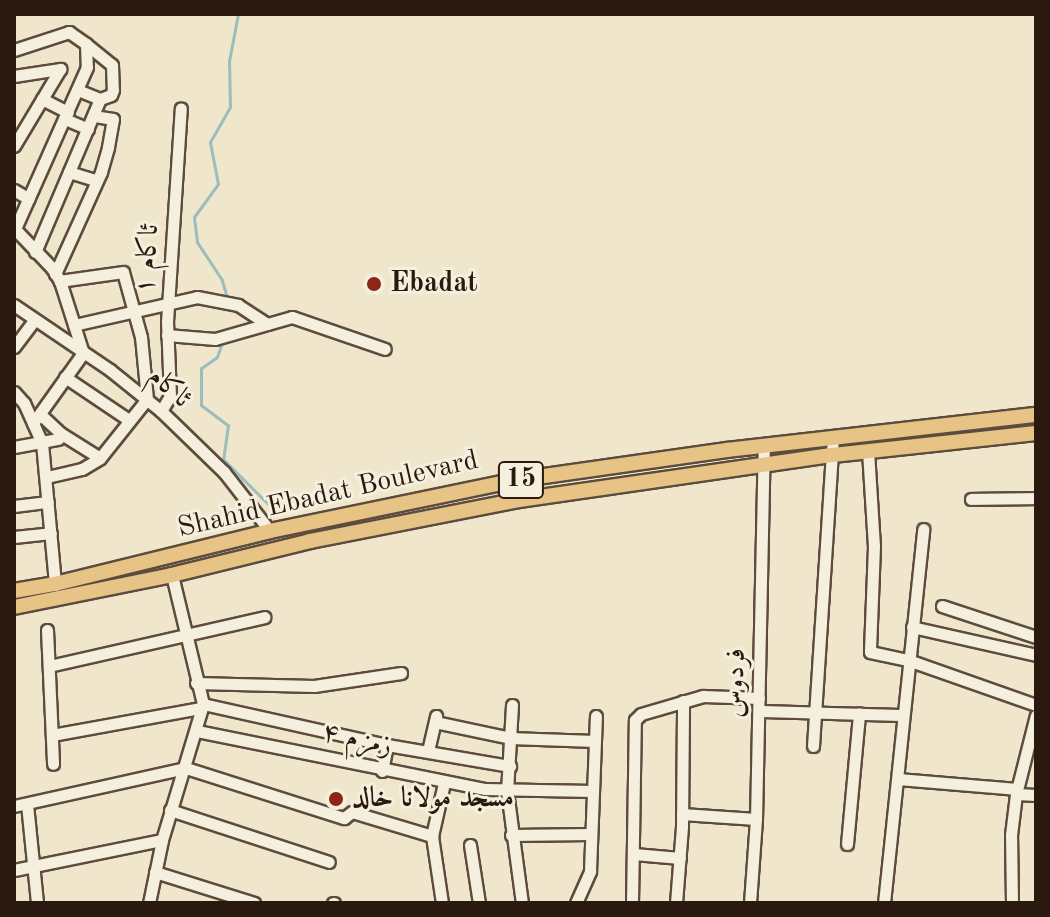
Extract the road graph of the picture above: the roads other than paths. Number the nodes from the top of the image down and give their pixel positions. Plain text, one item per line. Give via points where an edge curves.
1 (86, 44) junction
2 (14, 50) edge
3 (14, 76) edge
4 (78, 90) junction
5 (42, 99) junction
6 (100, 99) junction
7 (181, 108) dead end
8 (66, 115) junction
9 (93, 116) junction
10 (88, 129) junction
11 (14, 146) edge
12 (69, 172) junction
13 (96, 180) junction
14 (14, 190) edge
15 (29, 199) junction
16 (15, 229) edge
17 (35, 252) junction
18 (57, 278) junction
19 (170, 302) junction
20 (14, 305) edge
21 (134, 311) junction
22 (34, 320) junction
23 (267, 324) junction
24 (74, 325) junction
25 (167, 335) junction
26 (14, 347) edge
27 (385, 349) dead end
28 (83, 353) junction
29 (65, 377) junction
30 (14, 392) edge
31 (147, 399) junction
32 (161, 411) junction
33 (1036, 415) edge
34 (37, 419) junction
35 (129, 420) junction
36 (1036, 433) edge
37 (833, 438) junction
38 (58, 439) dead end
39 (42, 443) junction
40 (764, 445) junction
41 (14, 447) edge
42 (868, 451) junction
43 (833, 455) junction
44 (100, 458) junction
45 (766, 465) junction
46 (47, 477) junction
47 (516, 480) junction
48 (1036, 498) edge
49 (971, 499) dead end
50 (519, 500) junction
51 (48, 502) junction
52 (14, 506) edge
53 (923, 529) dead end
54 (270, 531) junction
55 (51, 533) junction
56 (14, 537) edge
57 (172, 575) junction
58 (55, 584) junction
59 (14, 591) edge
60 (942, 606) dead end
61 (14, 607) edge
62 (264, 617) dead end
63 (912, 627) junction
64 (47, 630) dead end
65 (187, 635) junction
66 (1036, 637) edge
67 (1036, 655) edge
68 (908, 660) junction
69 (49, 666) junction
70 (401, 673) dead end
71 (196, 683) junction
72 (683, 701) junction
73 (759, 704) junction
74 (512, 705) dead end
75 (1036, 705) edge
76 (201, 706) junction
77 (816, 713) junction
78 (859, 714) junction
79 (903, 715) junction
80 (1036, 715) edge
81 (596, 716) dead end
82 (197, 731) junction
83 (52, 735) junction
84 (511, 738) junction
85 (595, 741) junction
86 (387, 745) junction
87 (813, 746) dead end
88 (428, 751) junction
89 (53, 764) dead end
90 (510, 766) junction
91 (186, 768) junction
92 (382, 771) junction
93 (898, 779) junction
94 (444, 783) junction
95 (507, 791) junction
96 (593, 791) junction
97 (1016, 791) junction
98 (1036, 795) edge
99 (20, 805) edge
100 (170, 810) junction
101 (682, 814) junction
102 (756, 819) junction
103 (591, 834) junction
104 (511, 835) junction
105 (432, 836) junction
106 (162, 840) junction
107 (847, 844) dead end
108 (470, 845) dead end
109 (634, 854) junction
110 (680, 858) junction
111 (329, 862) dead end
112 (33, 868) junction
113 (14, 870) edge
114 (155, 872) junction
115 (579, 902) edge
116 (37, 903) edge
117 (149, 903) edge
118 (254, 903) edge
119 (442, 903) edge
120 (479, 903) edge
121 (522, 903) edge
122 (632, 903) edge
123 (676, 903) edge
124 (750, 903) edge
125 (884, 903) edge
126 (1012, 903) edge

1 - 2 street via 69,32
1 - 4 street via 87,67
1 - 6 street via 112,65 113,90
3 - 5 street via 60,69
4 - 6 street
4 - 8 street
5 - 8 street
5 - 11 street
6 - 9 street
7 - 19 street, ئاکام ۱
8 - 10 street
8 - 15 street
9 - 10 street
9 - 13 street via 113,119
10 - 12 street
12 - 13 street
12 - 17 street
13 - 18 street
14 - 15 street
15 - 16 street
16 - 17 street
17 - 18 street
18 - 21 street via 123,272
18 - 24 street
19 - 21 street
19 - 23 street via 197,297 238,305
19 - 25 street, ئاکام ۱
20 - 22 street, ئاکام
21 - 24 street
21 - 31 street
22 - 26 street
22 - 28 street, ئاکام
23 - 25 street via 215,339
23 - 27 street via 292,317
24 - 28 street
25 - 32 street, ئاکام ۱ via 170,396
28 - 29 street
28 - 31 street, ئاکام
29 - 34 street
29 - 35 street
30 - 34 street
31 - 32 street, ئاکام
31 - 35 street
32 - 54 street, ئاکام via 224,472
33 - 37 main road, Shahid Ebadat Boulevard / 15
34 - 39 street
34 - 44 street
35 - 44 street
36 - 42 main road, Shahid Ebadat Boulevard / 15
37 - 40 main road, Shahid Ebadat Boulevard / 15
37 - 43 street
38 - 39 street
39 - 41 street
39 - 46 street
40 - 45 street, فردوس
40 - 47 main road, Shahid Ebadat Boulevard / 15
42 - 43 main road, Shahid Ebadat Boulevard / 15
42 - 68 street via 874,546 870,652
43 - 45 main road, Shahid Ebadat Boulevard / 15
43 - 77 street
44 - 46 street via 82,469
45 - 50 main road, Shahid Ebadat Boulevard / 15
45 - 73 street, فردوس
46 - 51 street
47 - 50 main road
47 - 54 main road, Shahid Ebadat Boulevard / 15
48 - 49 street
50 - 57 main road, Shahid Ebadat Boulevard / 15 via 310,541
51 - 52 street
51 - 55 street
53 - 63 street
54 - 58 main road, Shahid Ebadat Boulevard / 15
55 - 56 street
55 - 58 street
57 - 61 main road, Shahid Ebadat Boulevard / 15
57 - 65 street
58 - 59 main road, Shahid Ebadat Boulevard / 15
60 - 66 street
62 - 65 street
63 - 67 street
63 - 68 street
64 - 69 street
65 - 69 street
65 - 71 street
68 - 75 street
68 - 79 street
69 - 83 street
70 - 71 street via 314,686
71 - 76 street
72 - 73 street via 703,696
72 - 101 street
72 - 109 street via 635,720
73 - 77 street
73 - 102 street, فردوس
74 - 84 street
76 - 82 street
76 - 83 street
76 - 86 street
77 - 78 street
77 - 87 street
78 - 79 street
78 - 107 street
79 - 93 street
80 - 97 street
81 - 85 street
82 - 91 street
82 - 92 street, زمزم ۴
83 - 89 street
84 - 85 street
84 - 88 street via 436,718
84 - 90 street
85 - 96 street
86 - 88 street
86 - 92 street
88 - 90 street
90 - 95 street
91 - 99 street
91 - 100 street
91 - 105 street via 344,818 352,812
92 - 94 street, زمزم ۴
93 - 97 street
93 - 125 street
94 - 95 street, زمزم ۴
94 - 105 street
95 - 96 street, زمزم ۴
95 - 104 street
96 - 103 street
97 - 98 street
97 - 126 street
99 - 112 street
100 - 106 street
100 - 111 street
101 - 102 street
101 - 110 street
102 - 124 street, فردوس
103 - 104 street
103 - 115 street via 590,871
104 - 121 street
105 - 119 street
106 - 112 street
106 - 114 street
108 - 120 street
109 - 110 street
109 - 122 street
110 - 123 street
112 - 113 street
112 - 116 street
114 - 117 street
114 - 118 street

